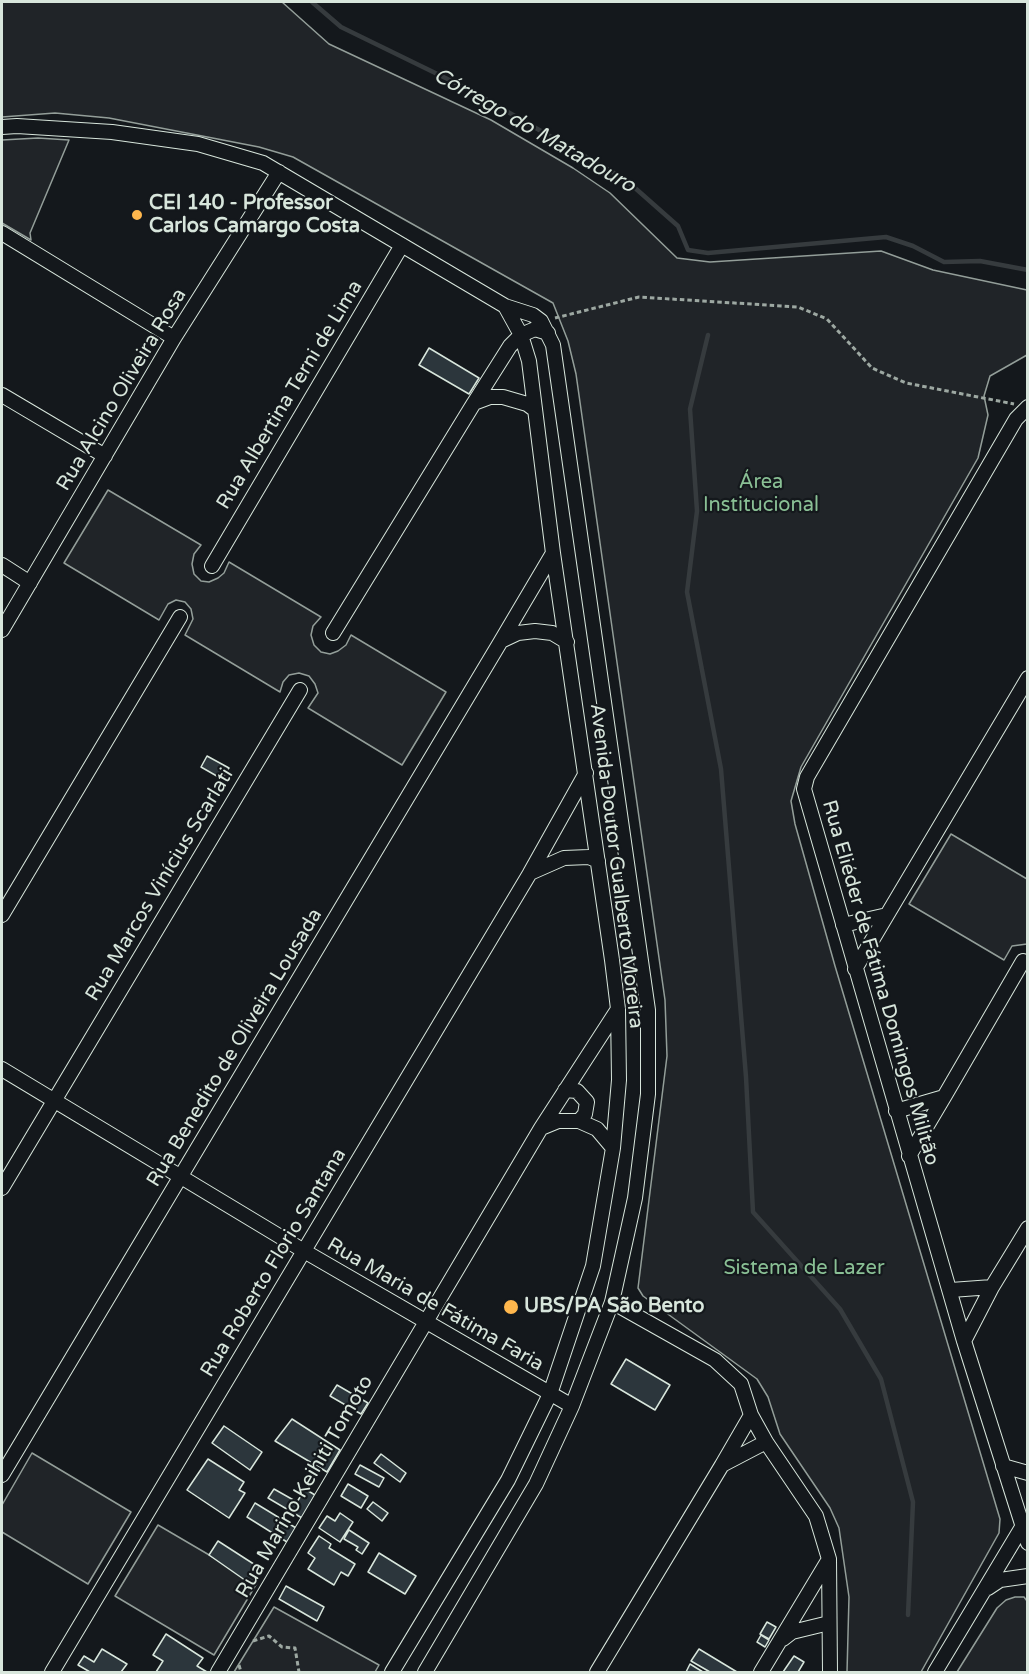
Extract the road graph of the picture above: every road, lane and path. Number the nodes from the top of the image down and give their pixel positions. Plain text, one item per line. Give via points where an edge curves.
1 (2, 127) edge
2 (279, 172) junction
3 (2, 233) edge
4 (402, 245) junction
5 (505, 306) junction
6 (525, 311) junction
7 (512, 320) junction
8 (544, 327) junction
9 (521, 335) junction
10 (174, 338) junction
11 (2, 395) edge
12 (474, 403) junction
13 (1022, 406) edge
14 (535, 410) junction
15 (105, 456) junction
16 (553, 553) junction
17 (2, 565) edge
18 (212, 566) dead end
19 (30, 583) junction
20 (180, 617) dead end
21 (2, 630) edge
22 (333, 633) dead end
23 (501, 641) junction
24 (567, 642) junction
25 (1028, 678) edge
26 (300, 690) dead end
27 (586, 773) junction
28 (598, 861) junction
29 (530, 873) junction
30 (2, 915) edge
31 (887, 915) junction
32 (843, 925) junction
33 (1023, 961) dead end
34 (855, 969) junction
35 (618, 1009) junction
36 (2, 1069) edge
37 (565, 1090) junction
38 (944, 1097) junction
39 (54, 1100) junction
40 (896, 1111) junction
41 (579, 1121) junction
42 (541, 1128) junction
43 (612, 1148) junction
44 (909, 1156) junction
45 (181, 1176) junction
46 (2, 1188) edge
47 (1028, 1228) edge
48 (304, 1251) junction
49 (992, 1287) junction
50 (951, 1290) junction
51 (612, 1302) junction
52 (425, 1322) junction
53 (964, 1341) junction
54 (549, 1394) junction
55 (572, 1406) junction
56 (751, 1415) junction
57 (766, 1442) junction
58 (722, 1465) junction
59 (1003, 1466) junction
60 (1028, 1473) edge
61 (2, 1475) edge
62 (1026, 1524) edge
63 (1028, 1543) edge
64 (829, 1559) junction
65 (1028, 1576) edge
66 (986, 1589) junction
67 (801, 1606) junction
68 (829, 1606) junction
69 (829, 1623) junction
70 (779, 1642) junction
71 (249, 1645) dead end
72 (240, 1658) dead end
73 (52, 1672) edge
74 (218, 1672) edge
75 (241, 1672) edge
76 (299, 1672) edge
77 (392, 1672) edge
78 (425, 1672) edge
79 (597, 1672) edge
80 (760, 1672) edge
81 (830, 1672) edge
82 (935, 1672) edge

1 - 2 street via 112,132 198,144 263,163
2 - 4 street
2 - 10 street, Rua Alcino Oliveira Rosa
3 - 10 street
4 - 5 street
4 - 18 street, Rua Albertina Terni de Lima
5 - 6 street
5 - 7 street, Avenida Doutor Gualberto Moreira
6 - 7 street via 521,322
6 - 8 street
7 - 9 street, Avenida Doutor Gualberto Moreira
8 - 9 street
8 - 13 path via 639,297 798,307 827,319 880,372 906,383
8 - 51 street, Avenida Doutor Gualberto Moreira via 553,345 648,1010 648,1094 635,1198
9 - 12 street
9 - 14 street, Avenida Doutor Gualberto Moreira via 529,361
10 - 15 street, Rua Alcino Oliveira Rosa
11 - 15 street
12 - 14 street via 503,397
12 - 22 street
13 - 32 street, Rua Eliéder de Fátima Domingos Militão via 807,777 804,789
14 - 16 street, Avenida Doutor Gualberto Moreira
15 - 19 street, Rua Alcino Oliveira Rosa
16 - 23 street, Rua Benedito de Oliveira Lousada
16 - 24 street, Avenida Doutor Gualberto Moreira
17 - 19 street
19 - 21 street, Rua Alcino Oliveira Rosa
20 - 30 street
23 - 24 street via 535,631 552,633
23 - 45 street, Rua Benedito de Oliveira Lousada
24 - 27 street, Avenida Doutor Gualberto Moreira
25 - 31 street
26 - 39 street, Rua Marcos Vinícius Scarlati
27 - 28 street, Avenida Doutor Gualberto Moreira
27 - 29 street, Rua Roberto Florio Santana
28 - 29 street via 588,857 564,858
28 - 35 street, Avenida Doutor Gualberto Moreira
29 - 48 street, Rua Roberto Florio Santana
31 - 32 street
31 - 34 street
32 - 34 street, Rua Eliéder de Fátima Domingos Militão
33 - 38 street
34 - 40 street, Rua Eliéder de Fátima Domingos Militão
35 - 37 street, Rua Marino Keihiti Tomoto
35 - 43 street, Avenida Doutor Gualberto Moreira via 619,1080
36 - 39 street, Rua Maria de Fátima Faria
37 - 41 street via 577,1091 587,1102
37 - 42 street, Rua Marino Keihiti Tomoto
38 - 40 street
38 - 44 street
39 - 45 street, Rua Maria de Fátima Faria
39 - 46 street, Rua Marcos Vinícius Scarlati
40 - 44 street, Rua Eliéder de Fátima Domingos Militão
41 - 42 street via 558,1121
41 - 43 street via 597,1129
42 - 52 street, Rua Marino Keihiti Tomoto
43 - 54 street, Avenida Doutor Gualberto Moreira via 593,1266
44 - 50 street, Rua Eliéder de Fátima Domingos Militão
45 - 48 street, Rua Maria de Fátima Faria
45 - 61 street, Rua Benedito de Oliveira Lousada
47 - 49 street
48 - 52 street, Rua Maria de Fátima Faria
48 - 73 street, Rua Roberto Florio Santana
49 - 50 street
49 - 53 street
50 - 53 street, Rua Eliéder de Fátima Domingos Militão
51 - 55 street, Avenida Doutor Gualberto Moreira
51 - 56 street via 715,1360 741,1384
52 - 54 street, Rua Maria de Fátima Faria
52 - 74 street, Rua Marino Keihiti Tomoto
53 - 59 street, Rua Eliéder de Fátima Domingos Militão
54 - 55 street, Rua Maria de Fátima Faria
54 - 77 street, Avenida Doutor Gualberto Moreira via 508,1480
55 - 78 street, Avenida Doutor Gualberto Moreira via 536,1484
56 - 57 street
56 - 58 street
57 - 58 street
57 - 64 street via 816,1516
58 - 79 street
59 - 60 street
59 - 62 street, Rua Eliéder de Fátima Domingos Militão
62 - 63 street, Rua Eliéder de Fátima Domingos Militão
62 - 66 street
64 - 67 street
64 - 68 street
65 - 66 street via 1000,1580
66 - 82 street
67 - 68 street
67 - 70 street
68 - 69 street
69 - 70 street via 792,1632
69 - 81 street
70 - 80 street
71 - 76 path via 269,1636 282,1647 295,1648
72 - 75 path

